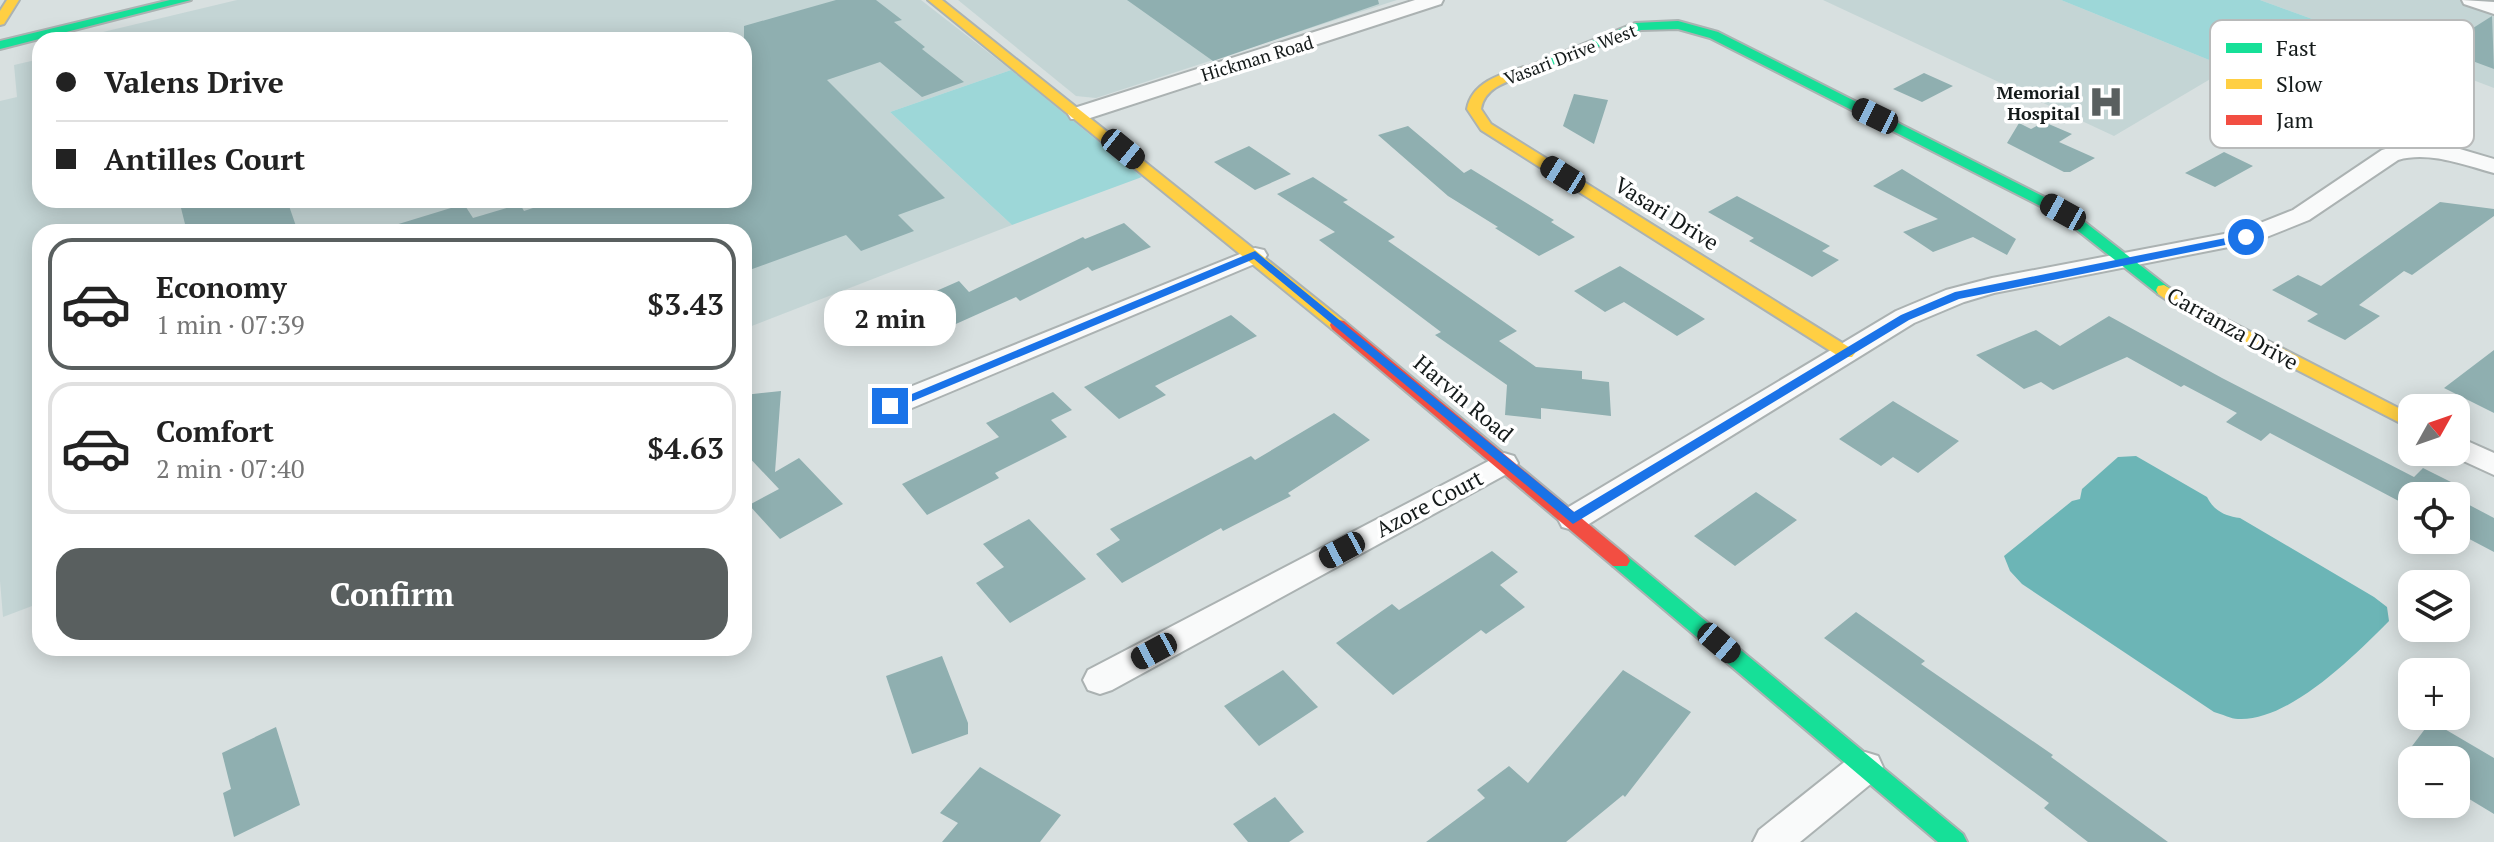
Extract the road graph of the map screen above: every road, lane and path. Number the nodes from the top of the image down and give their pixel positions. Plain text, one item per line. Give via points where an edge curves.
1 (13, 0) edge
2 (185, 0) edge
3 (934, 0) edge
4 (1434, 0) edge
5 (2471, 0) edge
6 (2494, 8) edge
7 (0, 21) edge
8 (1678, 25) joint
9 (53, 32) edge
10 (32, 37) edge
11 (0, 45) edge
12 (1473, 105) joint
13 (1079, 114) junction
14 (2494, 166) edge
15 (1255, 255) junction
16 (2125, 262) junction
17 (1846, 353) junction
18 (890, 406) dead end
19 (2398, 416) edge
20 (2470, 453) edge
21 (1504, 463) junction
22 (2494, 465) edge
23 (1573, 519) junction
24 (1100, 680) dead end
25 (1865, 767) junction
26 (1772, 842) edge
27 (1955, 842) edge

1 - 7 street
2 - 9 street
3 - 13 street, Harvin Road
4 - 13 street, Hickman Road
5 - 6 street
8 - 12 street, Vasari Drive West via 1626,31 1490,85 1477,93
8 - 16 street, Carranza Drive via 1714,35 2036,197
10 - 11 street
12 - 17 street, Vasari Drive via 1486,127
13 - 15 street, Harvin Road
14 - 16 street via 2407,150 2390,155 2278,227
15 - 18 street
15 - 21 street, Harvin Road
16 - 17 street via 1955,296 1905,317
16 - 19 street, Carranza Drive via 2192,309
17 - 23 street
20 - 22 street
21 - 23 street, Harvin Road
21 - 24 street, Azore Court
23 - 25 street, Harvin Road
25 - 26 street
25 - 27 street, Harvin Road

